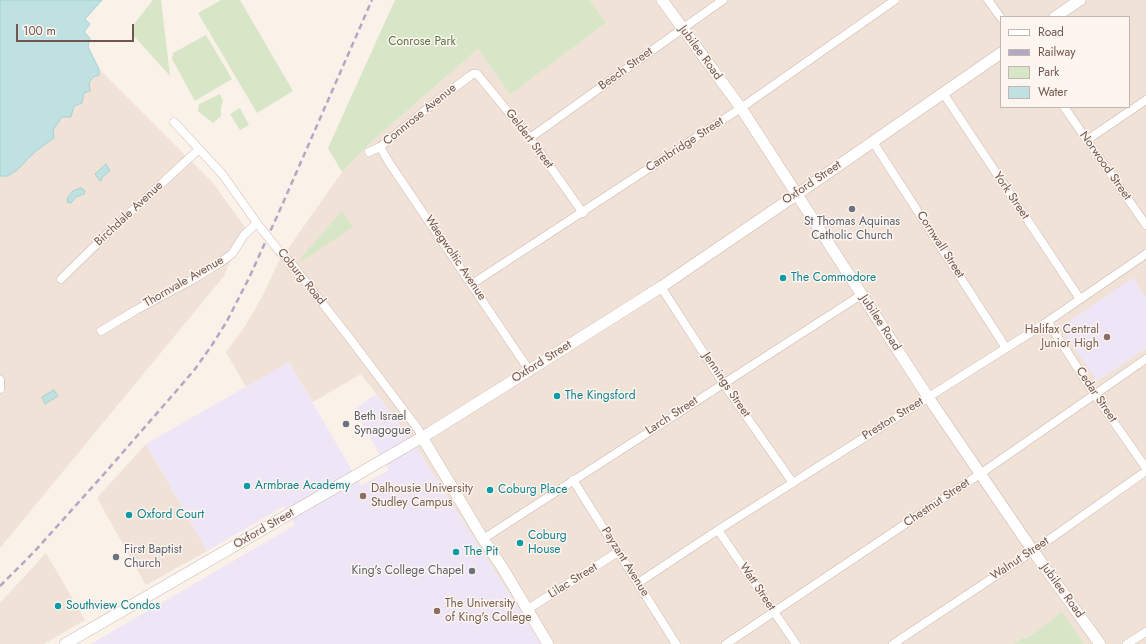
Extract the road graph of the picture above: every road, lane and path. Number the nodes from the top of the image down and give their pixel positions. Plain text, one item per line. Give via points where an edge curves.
1 (662, 0) edge
2 (723, 0) edge
3 (895, 0) edge
4 (988, 0) edge
5 (1080, 0) edge
6 (1056, 16) edge
7 (1000, 17) edge
8 (682, 28) junction
9 (1000, 54) edge
10 (470, 76) joint
11 (943, 93) junction
12 (1146, 100) edge
13 (740, 108) junction
14 (1065, 108) edge
15 (174, 122) dead end
16 (530, 138) junction
17 (1087, 140) junction
18 (873, 142) junction
19 (380, 147) junction
20 (199, 149) junction
21 (369, 152) dead end
22 (796, 195) junction
23 (583, 213) junction
24 (258, 224) junction
25 (1146, 225) edge
26 (1146, 254) edge
27 (61, 279) dead end
28 (472, 284) junction
29 (661, 287) junction
30 (861, 295) junction
31 (1080, 299) junction
32 (1048, 322) junction
33 (101, 331) dead end
34 (1006, 348) junction
35 (1146, 359) edge
36 (530, 370) junction
37 (0, 380) edge
38 (724, 383) junction
39 (0, 389) edge
40 (1095, 395) junction
41 (928, 397) junction
42 (422, 437) junction
43 (1146, 469) edge
44 (980, 474) junction
45 (573, 480) junction
46 (793, 483) junction
47 (718, 530) junction
48 (483, 539) junction
49 (1033, 551) junction
50 (618, 552) junction
51 (638, 583) junction
52 (528, 609) junction
53 (774, 612) junction
54 (1146, 632) edge
55 (65, 644) edge
56 (548, 644) edge
57 (676, 644) edge
58 (726, 644) edge
59 (796, 644) edge
60 (893, 644) edge
61 (1100, 644) edge
62 (1127, 644) edge

1 - 8 main road, Jubilee Road
2 - 8 street, Beech Street
3 - 13 street, Cambridge Street
4 - 7 street
5 - 6 main road
8 - 13 main road, Jubilee Road
8 - 16 street, Beech Street
9 - 11 main road, Oxford Street
10 - 16 street, Geldert Street via 480,76
10 - 19 street, Connrose Avenue
11 - 18 main road, Oxford Street
11 - 31 street, York Street
12 - 17 street
13 - 22 main road, Jubilee Road
13 - 23 street, Cambridge Street
14 - 17 street, Norwood Street
15 - 20 street, Coburg Road
16 - 23 street, Geldert Street
17 - 25 street, Norwood Street
18 - 22 main road, Oxford Street
18 - 34 street, Cornwall Street
19 - 21 street, Connrose Avenue
19 - 28 street, Waegwoltic Avenue
20 - 24 street, Coburg Road via 223,175
20 - 27 street, Birchdale Avenue
22 - 29 main road, Oxford Street
22 - 30 main road, Jubilee Road
23 - 28 street, Cambridge Street
24 - 33 street, Thornvale Avenue via 244,235 232,254 218,264
24 - 42 street, Coburg Road, bridge via 352,342
26 - 31 street, Preston Street
28 - 36 street, Waegwoltic Avenue
29 - 36 main road, Oxford Street
29 - 38 street, Jennings Street
30 - 38 street, Larch Street
30 - 41 main road, Jubilee Road
31 - 32 street, Preston Street
32 - 34 street, Preston Street
32 - 40 street, Cedar Street
34 - 41 street, Preston Street
35 - 40 street, Chestnut Street
36 - 42 main road, Oxford Street
37 - 39 street
38 - 45 street, Larch Street
38 - 46 street, Jennings Street
40 - 43 street, Cedar Street
40 - 44 street, Chestnut Street
41 - 44 main road, Jubilee Road
41 - 46 street, Preston Street
42 - 48 main road
42 - 55 main road, Oxford Street
43 - 49 street, Walnut Street
44 - 49 main road, Jubilee Road
44 - 53 street, Chestnut Street
45 - 48 street, Larch Street
45 - 50 street, Payzant Avenue
46 - 47 street, Preston Street
47 - 51 street, Preston Street
47 - 53 street, Watt Street
48 - 52 main road
49 - 60 street, Walnut Street
49 - 61 main road, Jubilee Road
50 - 51 street, Payzant Avenue
50 - 52 street, Lilac Street
51 - 57 street, Payzant Avenue
52 - 56 main road
53 - 58 street, Chestnut Street
53 - 59 street, Watt Street
54 - 62 street

